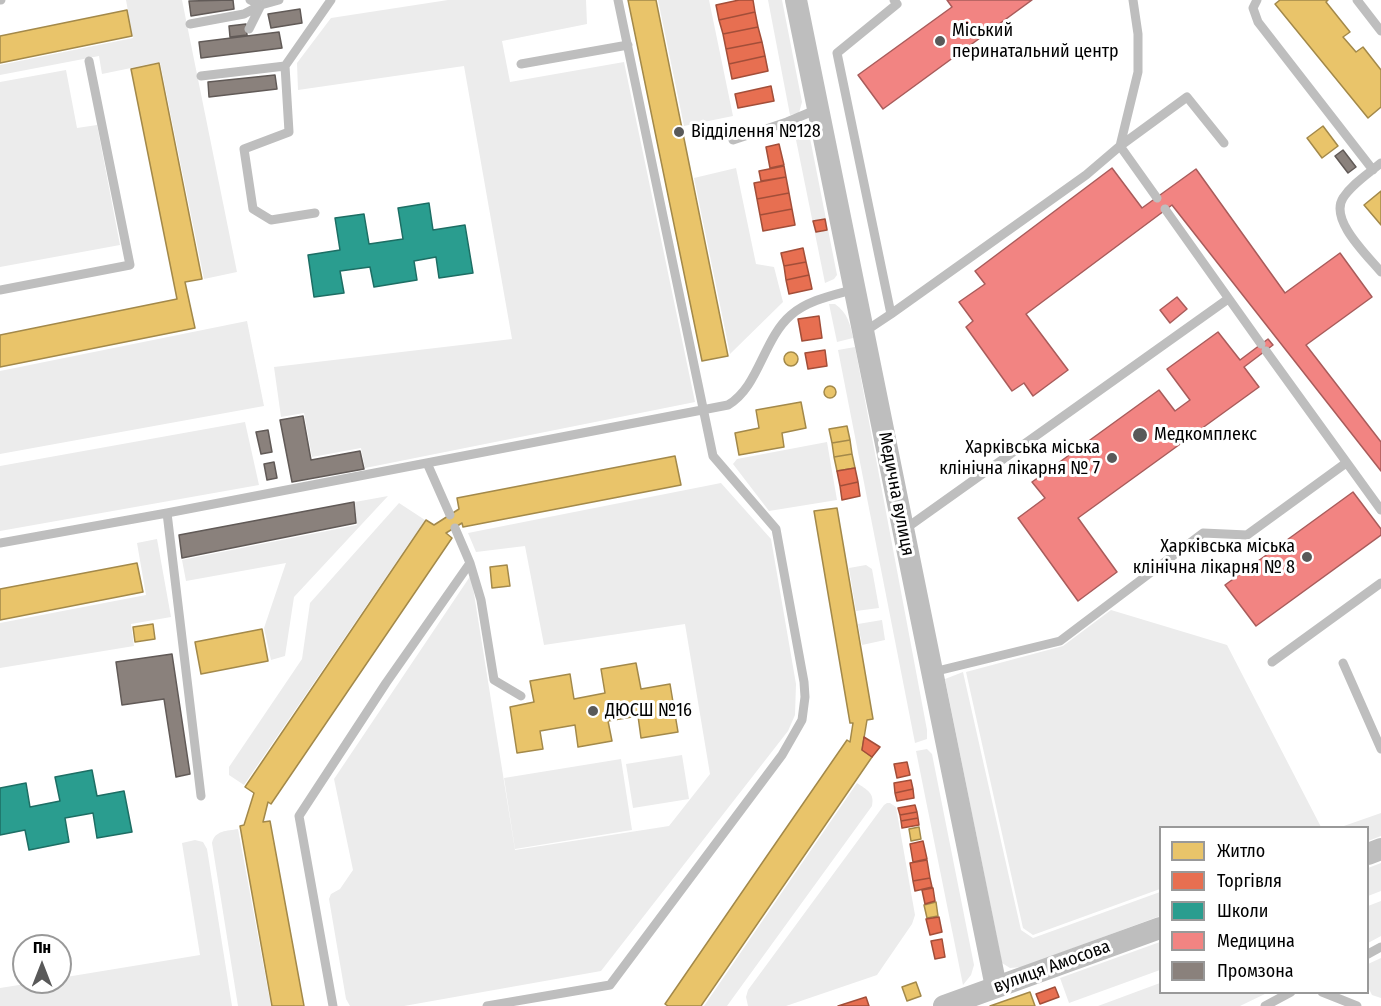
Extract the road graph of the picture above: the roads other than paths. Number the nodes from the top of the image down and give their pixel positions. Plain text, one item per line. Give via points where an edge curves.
1 (250, 0) edge
2 (279, 0) edge
3 (331, 0) edge
4 (618, 0) edge
5 (796, 0) edge
6 (894, 0) edge
7 (1134, 0) edge
8 (1257, 0) edge
9 (1357, 0) edge
10 (261, 5) junction
11 (190, 24) dead end
12 (249, 29) dead end
13 (1381, 31) edge
14 (628, 45) junction
15 (89, 61) dead end
16 (521, 64) dead end
17 (285, 66) junction
18 (201, 76) dead end
19 (818, 109) junction
20 (733, 140) dead end
21 (1224, 143) dead end
22 (1120, 146) junction
23 (1381, 164) edge
24 (1373, 170) junction
25 (1157, 198) dead end
26 (1165, 209) dead end
27 (315, 213) dead end
28 (1381, 272) edge
29 (855, 289) junction
30 (0, 290) edge
31 (1228, 299) junction
32 (891, 314) junction
33 (864, 332) junction
34 (704, 410) junction
35 (427, 463) junction
36 (1346, 463) junction
37 (1381, 510) edge
38 (166, 513) junction
39 (450, 515) dead end
40 (455, 528) dead end
41 (904, 529) junction
42 (0, 543) edge
43 (470, 563) junction
44 (1381, 584) edge
45 (1272, 662) dead end
46 (1343, 663) dead end
47 (933, 672) junction
48 (521, 696) dead end
49 (1381, 749) edge
50 (201, 796) dead end
51 (1159, 929) edge
52 (996, 987) junction
53 (1289, 994) edge
54 (1325, 994) edge
55 (333, 1006) edge
56 (487, 1006) edge
57 (944, 1006) edge
58 (1265, 1006) edge
59 (1358, 1006) edge

1 - 10 lane
2 - 10 lane
3 - 17 lane
4 - 14 lane
5 - 19 street, Медична вулиця
6 - 32 lane via 897,4 837,53
7 - 22 lane via 1138,72
8 - 24 lane via 1252,8 1258,22
9 - 13 lane
10 - 11 lane via 244,14
10 - 12 lane
14 - 16 lane
14 - 34 lane
15 - 30 lane via 129,265
17 - 18 lane
17 - 27 lane via 289,132 244,149 253,209 271,220
19 - 20 lane
19 - 29 street, Медична вулиця
21 - 22 lane via 1187,97
22 - 25 lane
22 - 32 lane via 1086,175
23 - 24 lane
24 - 28 lane via 1344,198 1340,215
26 - 31 lane
29 - 33 street, Медична вулиця
29 - 34 lane via 792,313 771,340 743,394 728,405
31 - 36 lane
31 - 41 lane
32 - 33 lane
33 - 41 street, Медична вулиця
34 - 35 lane
34 - 56 lane via 713,456 776,529 804,682 802,720 782,755 610,985
35 - 38 lane
35 - 39 lane
36 - 37 lane
36 - 47 lane via 1247,535 1203,533 1060,641
38 - 42 lane
38 - 50 lane
40 - 43 lane
41 - 47 street, Медична вулиця
43 - 48 lane via 494,680
43 - 55 lane via 299,816
44 - 45 lane
46 - 49 lane
47 - 52 street, Медична вулиця
51 - 52 street, вулиця Амосова
52 - 57 street, вулиця Амосова
53 - 58 lane
54 - 59 lane

